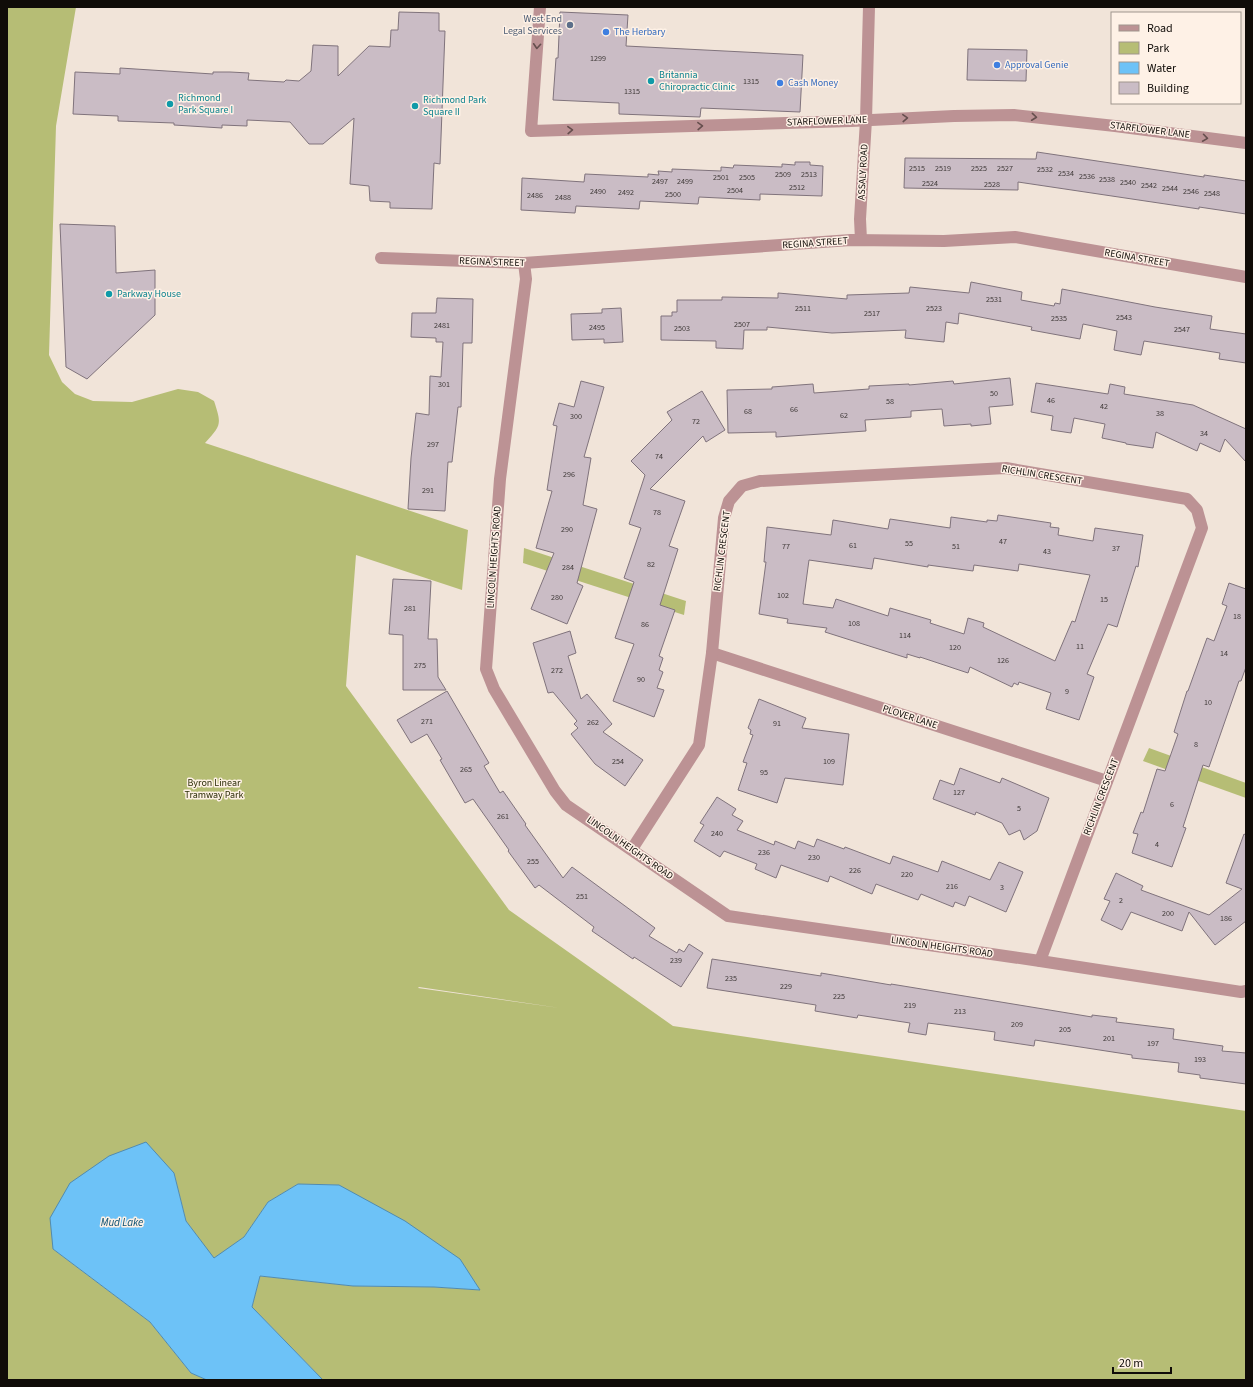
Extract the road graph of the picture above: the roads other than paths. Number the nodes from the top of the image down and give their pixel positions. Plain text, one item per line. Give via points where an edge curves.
1 (540, 7) edge
2 (869, 7) edge
3 (866, 120) junction
4 (1246, 143) edge
5 (861, 240) junction
6 (381, 258) dead end
7 (524, 263) junction
8 (1246, 277) edge
9 (712, 653) junction
10 (1107, 781) junction
11 (632, 850) junction
12 (1040, 960) junction
13 (1246, 991) edge

1 -> 3 street, STARFLOWER LANE via 531,131
2 - 3 street, ASSALY ROAD
3 -> 4 street, STARFLOWER LANE via 1014,115
3 - 5 street, ASSALY ROAD
5 - 7 street, REGINA STREET
5 - 8 street, REGINA STREET via 944,241 1016,237
6 - 7 street, REGINA STREET
7 - 11 street, LINCOLN HEIGHTS ROAD via 526,279 500,479 486,669 494,689 566,805
9 - 10 street, PLOVER LANE
9 - 10 street, RICHLIN CRESCENT via 724,518 729,501 742,486 760,481 1006,468 1187,499 1197,510 1202,528
9 - 11 street, RICHLIN CRESCENT via 699,745
10 - 12 street, RICHLIN CRESCENT
11 - 12 street, LINCOLN HEIGHTS ROAD via 728,916
12 - 13 street, LINCOLN HEIGHTS ROAD

